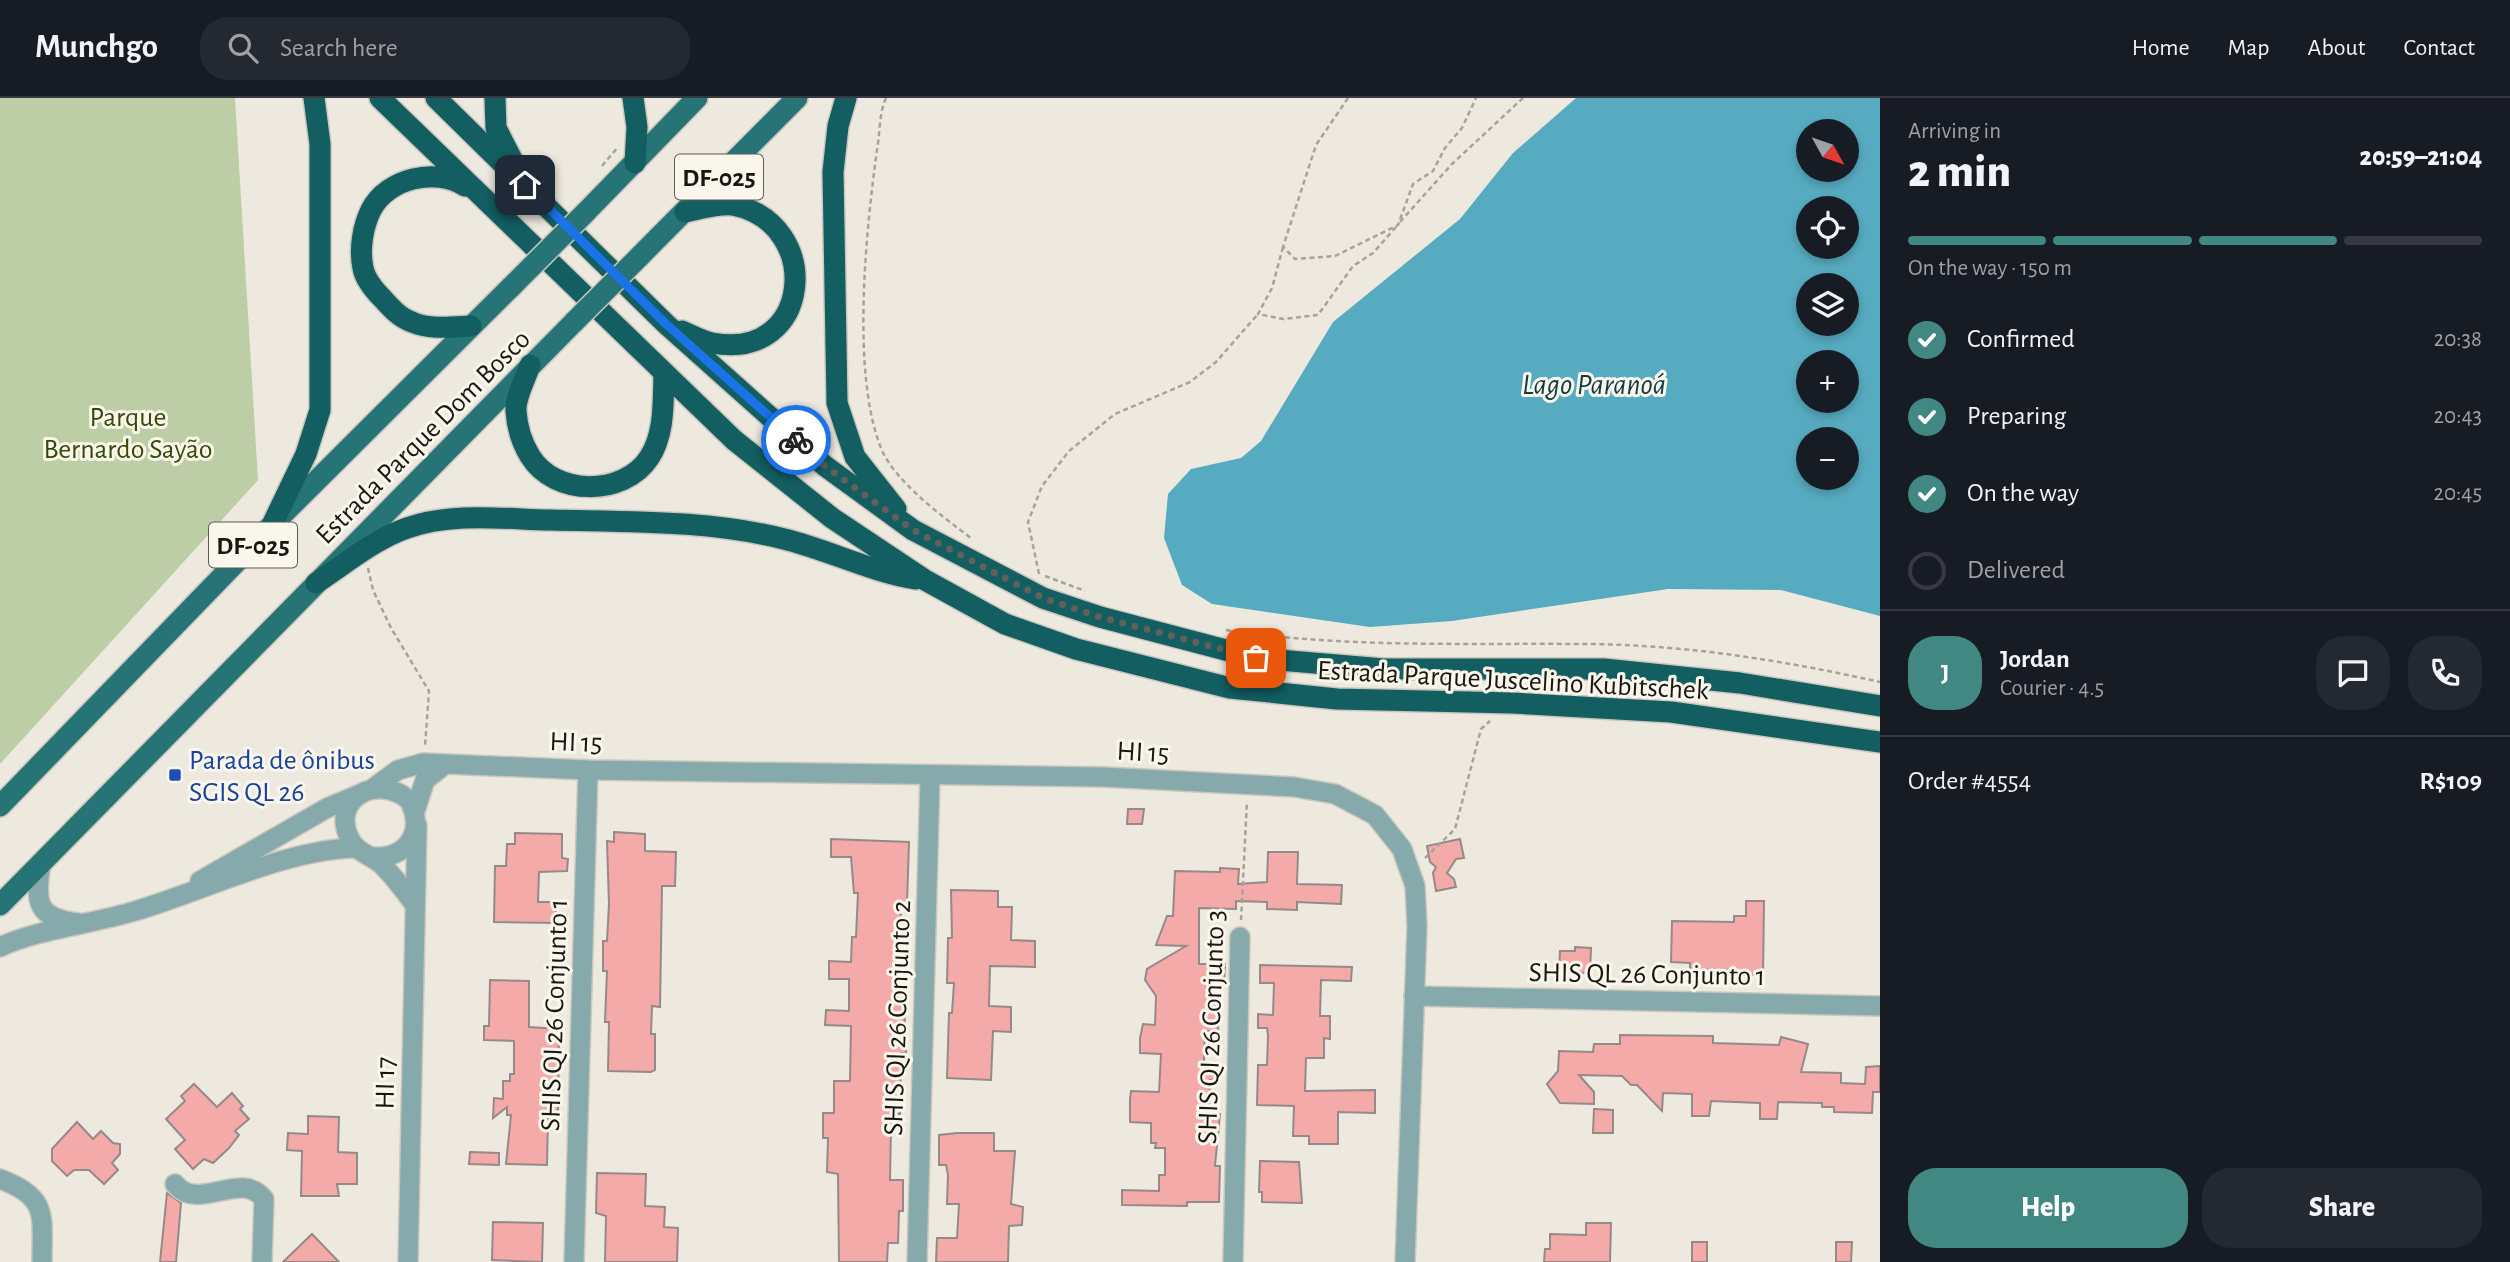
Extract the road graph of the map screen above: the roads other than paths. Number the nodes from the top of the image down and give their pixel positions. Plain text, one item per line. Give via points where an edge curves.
1 (314, 98) edge
2 (380, 98) edge
3 (436, 98) edge
4 (495, 98) edge
5 (633, 98) edge
6 (697, 98) edge
7 (797, 98) edge
8 (846, 98) edge
9 (635, 163) junction
10 (525, 185) junction
11 (490, 204) junction
12 (685, 212) junction
13 (666, 324) junction
14 (471, 326) junction
15 (530, 365) junction
16 (664, 374) junction
17 (272, 525) junction
18 (913, 530) junction
19 (925, 580) junction
20 (316, 583) junction
21 (1880, 706) edge
22 (1880, 742) edge
23 (444, 765) junction
24 (588, 770) junction
25 (930, 776) junction
26 (367, 791) junction
27 (0, 806) edge
28 (416, 818) junction
29 (364, 853) junction
30 (41, 863) junction
31 (175, 898) junction
32 (0, 905) edge
33 (415, 905) junction
34 (86, 924) junction
35 (1240, 937) road end
36 (0, 947) edge
37 (1413, 996) junction
38 (1880, 1006) edge
39 (0, 1178) edge
40 (175, 1184) dead end
41 (42, 1262) edge
42 (262, 1262) edge
43 (408, 1262) edge
44 (574, 1262) edge
45 (917, 1262) edge
46 (1233, 1262) edge
47 (1405, 1262) edge

1 - 17 highway via 320,144 320,410 306,454
2 - 11 highway, Estrada Parque Juscelino Kubitschek
3 - 10 highway, Estrada Parque Juscelino Kubitschek
4 - 10 highway via 496,128
5 - 9 highway
6 - 9 main road, Estrada Parque Dom Bosco / DF-025
7 - 12 main road, Estrada Parque Dom Bosco / DF-025
8 - 18 highway via 833,172 837,403 855,457
9 - 14 main road, Estrada Parque Dom Bosco / DF-025, bridge
10 - 13 highway, Estrada Parque Juscelino Kubitschek
11 - 14 highway via 455,180 429,175 395,186 372,208 362,243 363,270 392,310 433,327
11 - 16 highway, Estrada Parque Juscelino Kubitschek
12 - 13 highway via 731,205 761,214 792,254 792,301 786,319 766,335 736,345 710,343
12 - 15 main road, Estrada Parque Dom Bosco / DF-025, bridge
13 - 18 highway, Estrada Parque Juscelino Kubitschek via 825,466
14 - 17 main road, Estrada Parque Dom Bosco / DF-025
15 - 16 highway via 515,407 519,433 531,458 553,478 582,487 607,486 630,478 649,458 659,436
15 - 20 main road, Estrada Parque Dom Bosco / DF-025
16 - 19 highway, Estrada Parque Juscelino Kubitschek via 734,440 832,518
17 - 27 main road, Estrada Parque Dom Bosco / DF-025
18 - 21 highway, Estrada Parque Juscelino Kubitschek via 1043,598 1256,658 1384,669 1604,669 1740,683
19 - 20 highway via 894,575 781,538 723,528 448,519 407,528
19 - 22 highway, Estrada Parque Juscelino Kubitschek via 1005,624 1167,674 1230,688 1337,699 1671,712
20 - 30 main road, Estrada Parque Dom Bosco / DF-025
23 - 24 street, HI 15
23 - 26 street, HI 15 via 423,763 398,771
23 - 28 street via 425,780
24 - 25 street, HI 15
24 - 44 street, SHIS QI 26 Conjunto 1
25 - 37 street, HI 15 via 1103,777 1294,787 1335,794 1375,815 1402,849 1415,887
25 - 45 street, SHIS QI 26 Conjunto 2
26 - 28 street via 400,792
26 - 29 street via 349,806 345,821 348,835
26 - 31 street, HI 15 via 292,827
28 - 29 street via 413,840 402,852 388,858
28 - 33 street, HI 17
29 - 31 street via 314,852
29 - 33 street via 393,876
30 - 32 main road, Estrada Parque Dom Bosco / DF-025
30 - 34 street via 36,894 41,906 51,917
31 - 34 street
33 - 43 street, HI 17
34 - 36 street
35 - 46 street, SHIS QI 26 Conjunto 3
37 - 38 street, SHIS QL 26 Conjunto 1
37 - 47 street, HI 15
39 - 41 street via 26,1190 42,1210
40 - 42 street via 192,1195 247,1187 258,1191 264,1199

